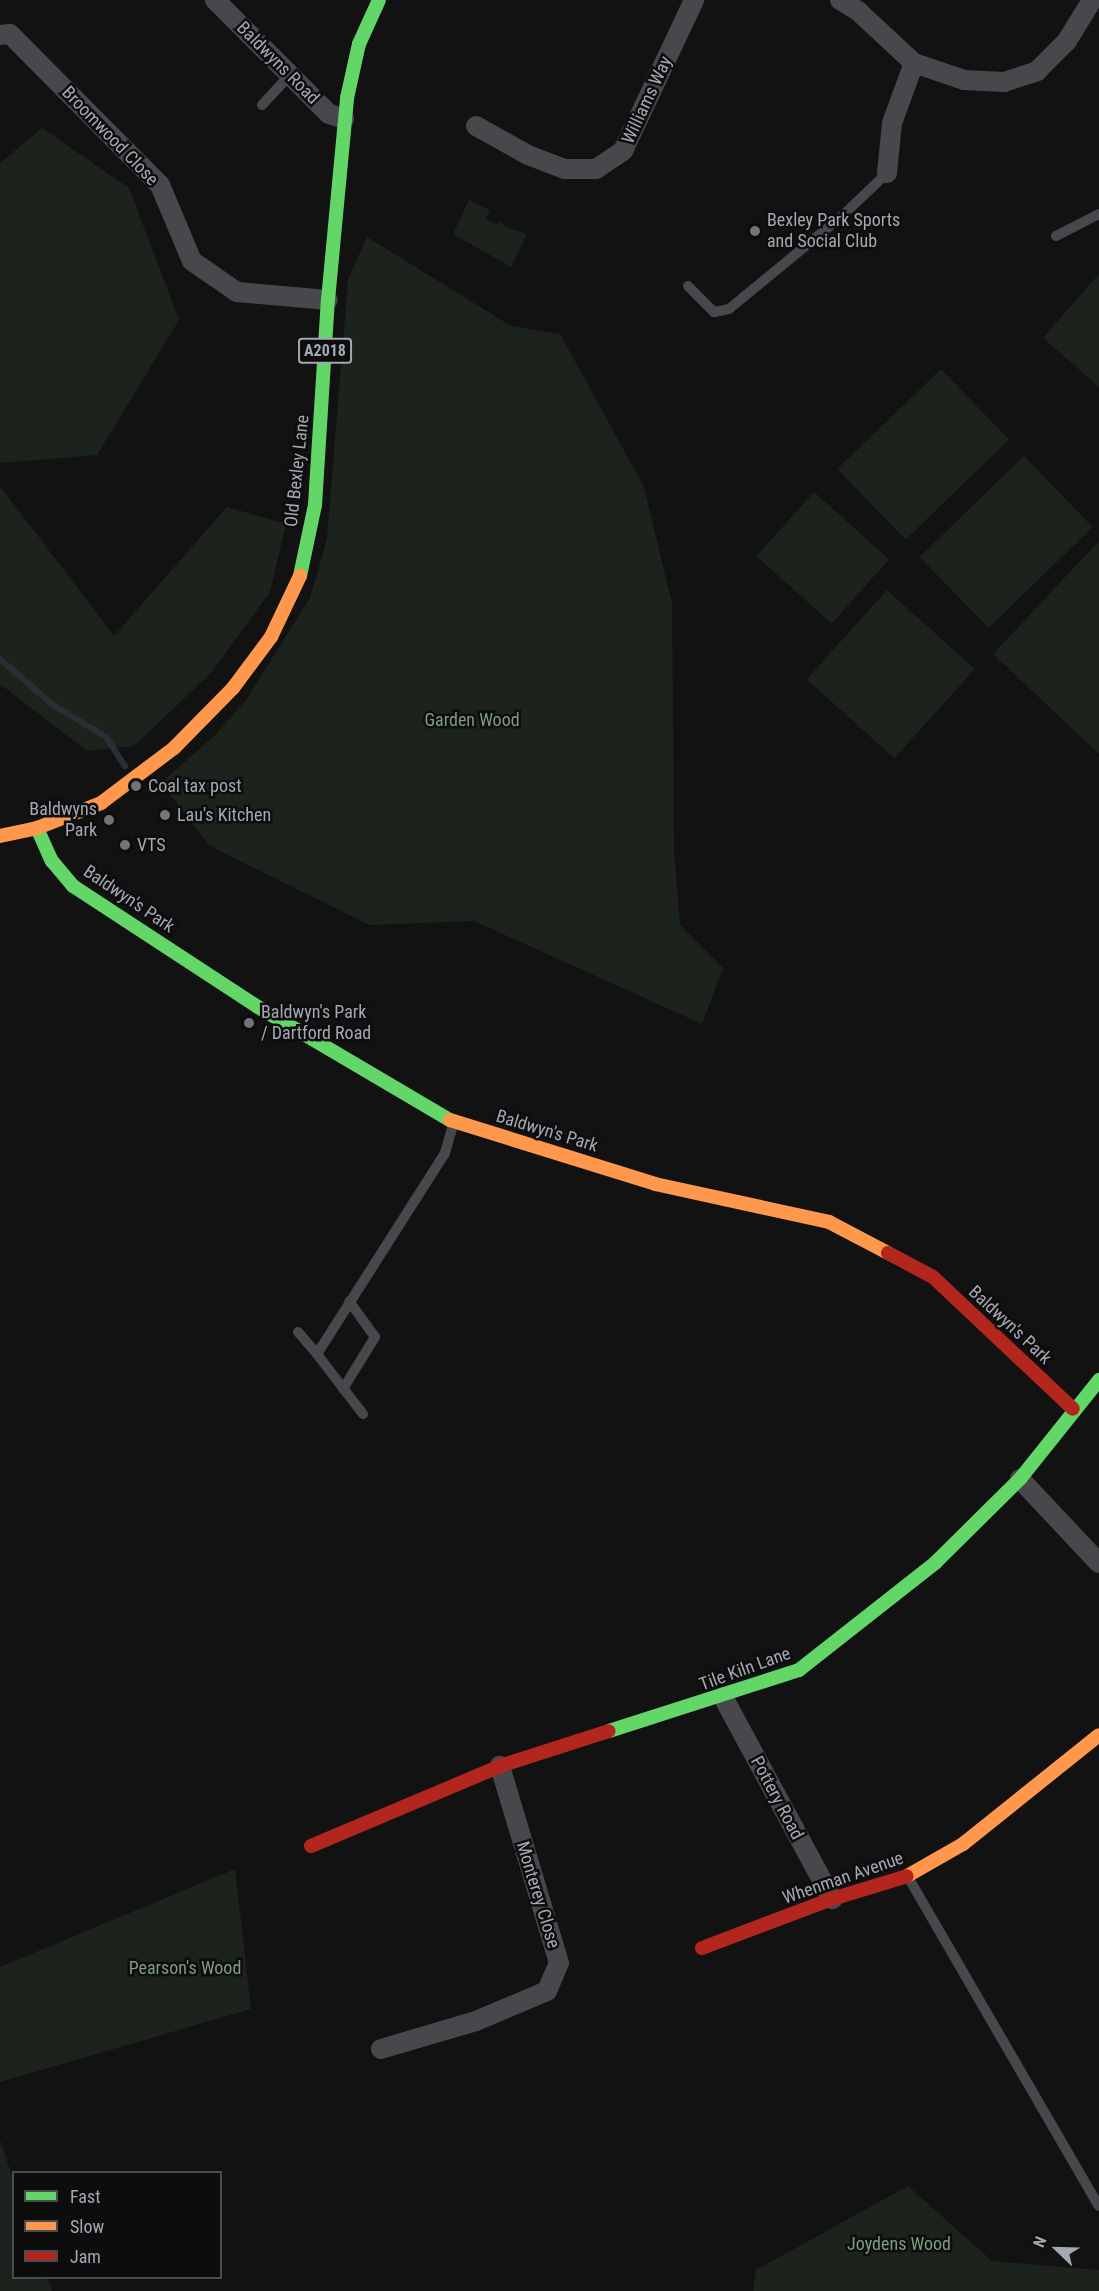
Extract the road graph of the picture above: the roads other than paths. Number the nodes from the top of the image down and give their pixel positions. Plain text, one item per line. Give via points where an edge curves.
1 (215, 0) edge
2 (379, 0) edge
3 (694, 0) edge
4 (840, 0) edge
5 (1092, 0) edge
6 (0, 35) edge
7 (914, 63) junction
8 (290, 75) junction
9 (262, 105) dead end
10 (344, 119) junction
11 (476, 126) dead end
12 (887, 173) joint
13 (1099, 214) edge
14 (1056, 236) dead end
15 (688, 286) dead end
16 (328, 300) junction
17 (38, 828) junction
18 (0, 836) edge
19 (454, 1122) junction
20 (349, 1301) junction
21 (298, 1332) dead end
22 (317, 1354) junction
23 (1099, 1380) edge
24 (344, 1389) junction
25 (1073, 1409) junction
26 (363, 1414) dead end
27 (1020, 1479) junction
28 (1099, 1563) edge
29 (723, 1697) junction
30 (1099, 1735) edge
31 (500, 1766) junction
32 (311, 1846) dead end
33 (908, 1876) junction
34 (832, 1899) junction
35 (702, 1948) dead end
36 (381, 2049) dead end
37 (1099, 2206) edge

1 - 8 street, Baldwyns Road
2 - 10 street, Old Bexley Lane / A2018 via 357,53
3 - 11 street, Williams Way via 623,151 596,169 564,169 528,155
4 - 7 street via 858,11
5 - 7 street via 1067,41 1037,71 1004,82 964,80
6 - 16 street, Broomwood Close via 10,34 159,185 192,261 237,292
7 - 12 street via 892,123
8 - 9 lane
8 - 10 street, Baldwyns Road via 332,116
10 - 16 street, Old Bexley Lane / A2018
12 - 15 lane via 841,217 729,309 714,312
13 - 14 lane
16 - 17 street, Old Bexley Lane / A2018 via 315,505 301,573 271,636 233,688 174,748 101,803
17 - 18 street, A2018
17 - 19 street, Baldwyn's Park via 52,861 73,886 258,1007
19 - 20 lane via 445,1153
19 - 25 street, Baldwyn's Park via 655,1184 829,1222 933,1277
20 - 22 lane
20 - 24 lane via 375,1337
21 - 22 lane
22 - 24 lane
23 - 25 street, Tile Kiln Lane
24 - 26 lane
25 - 27 street, Tile Kiln Lane
27 - 28 street
27 - 29 street, Tile Kiln Lane via 936,1562 799,1671
29 - 31 street, Tile Kiln Lane
29 - 34 street, Pottery Road
30 - 33 street, Whenman Avenue via 963,1844
31 - 32 street, Tile Kiln Lane
31 - 36 street, Monterey Close via 559,1963 547,1991 476,2021
33 - 34 street, Whenman Avenue
33 - 37 lane
34 - 35 street, Whenman Avenue

